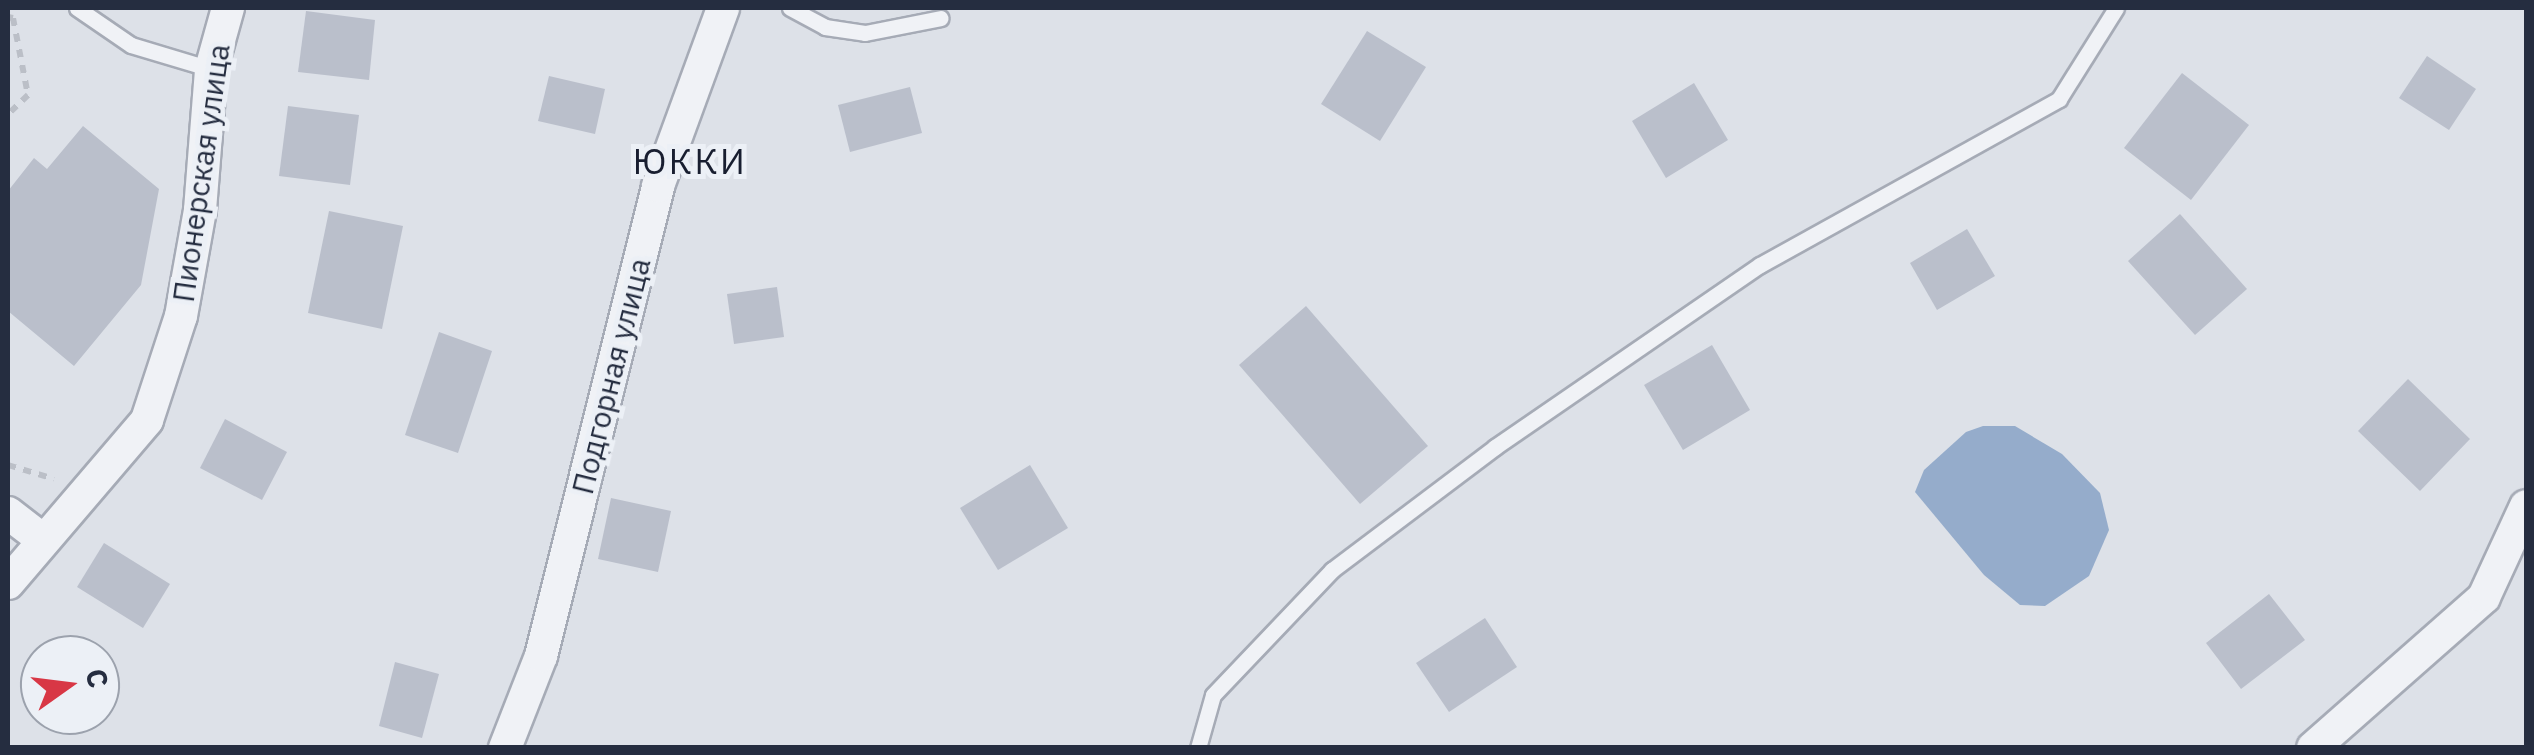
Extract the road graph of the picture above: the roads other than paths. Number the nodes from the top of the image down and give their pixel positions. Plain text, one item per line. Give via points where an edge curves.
1 (77, 8) edge
2 (228, 8) edge
3 (723, 8) edge
4 (790, 8) edge
5 (2116, 8) edge
6 (941, 18) dead end
7 (211, 69) junction
8 (2526, 506) edge
9 (8, 512) edge
10 (43, 540) junction
11 (8, 583) edge
12 (505, 748) edge
13 (1198, 748) edge
14 (2313, 748) edge

1 - 7 lane via 131,45
2 - 7 street, Пионерская улица
3 - 12 street, Подгорная улица via 658,186 541,656
4 - 6 lane via 824,28 865,34
5 - 13 lane via 2059,99 1760,265 1495,447 1332,570 1213,695
7 - 10 street, Пионерская улица via 200,210 181,316 146,420
8 - 14 street via 2484,597
9 - 10 street
10 - 11 street, Пионерская улица

